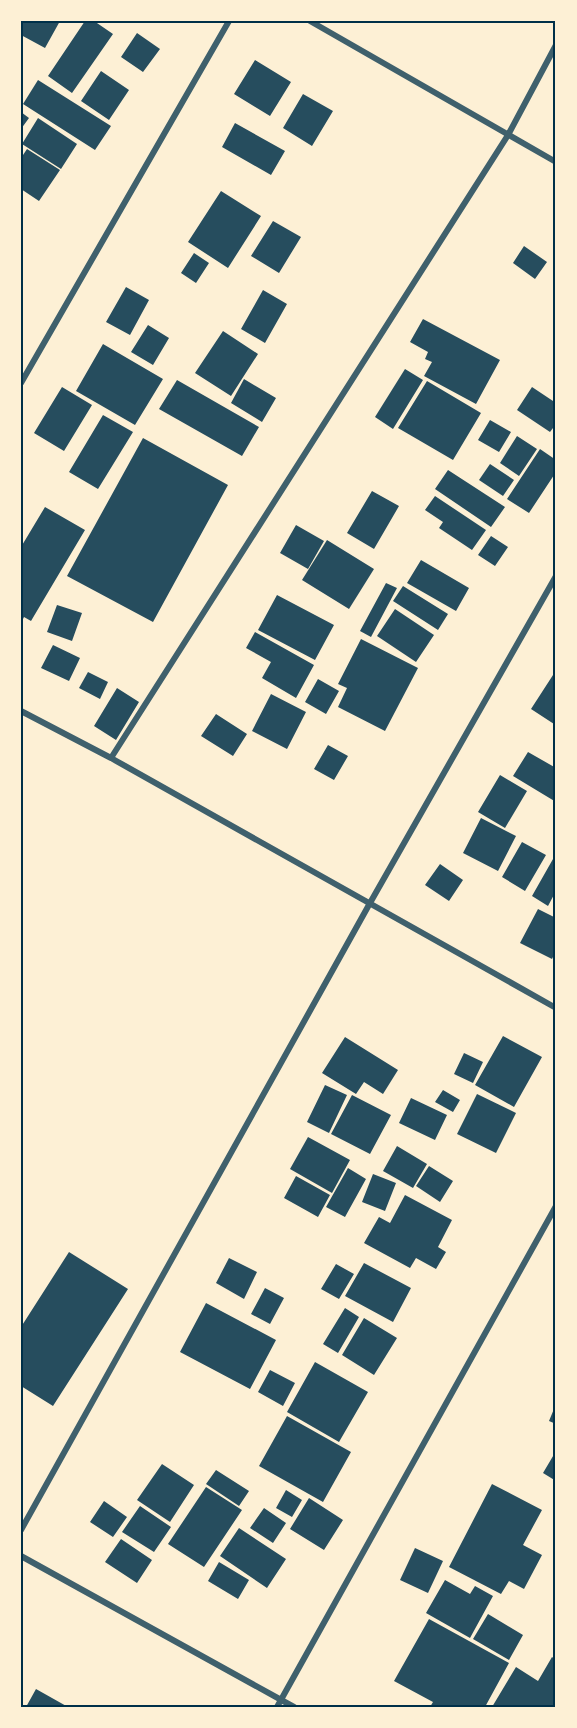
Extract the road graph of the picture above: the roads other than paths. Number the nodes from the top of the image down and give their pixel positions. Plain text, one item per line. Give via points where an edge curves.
1 (230, 21) edge
2 (310, 21) edge
3 (556, 45) edge
4 (508, 135) junction
5 (556, 162) edge
6 (21, 383) edge
7 (556, 576) edge
8 (21, 711) edge
9 (111, 758) junction
10 (370, 903) junction
11 (556, 1008) edge
12 (556, 1206) edge
13 (21, 1530) edge
14 (21, 1556) edge
15 (281, 1700) junction
16 (277, 1707) edge
17 (294, 1707) edge

1 - 6 street
2 - 4 street
3 - 4 street
4 - 5 street
4 - 9 street
7 - 10 street
8 - 9 street
9 - 10 street
10 - 11 street
10 - 13 street
12 - 15 street
14 - 15 street
15 - 16 street
15 - 17 street

